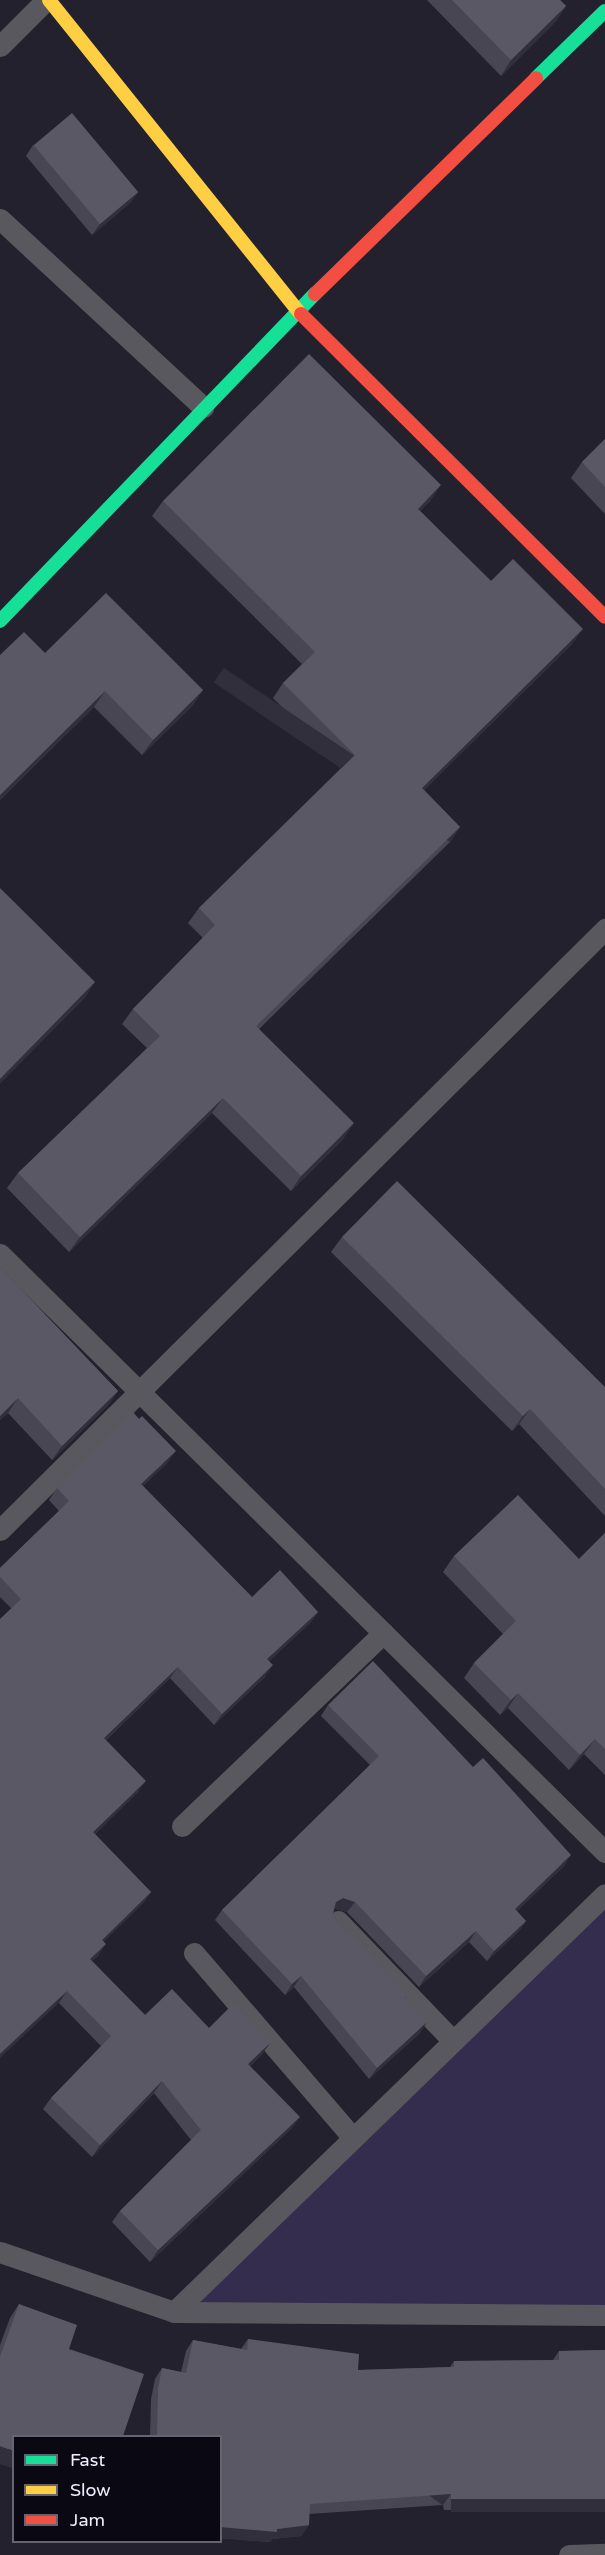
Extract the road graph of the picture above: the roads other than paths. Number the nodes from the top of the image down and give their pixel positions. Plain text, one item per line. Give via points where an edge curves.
1 (48, 0) edge
2 (605, 11) edge
3 (0, 46) edge
4 (0, 219) edge
5 (298, 311) junction
6 (203, 407) junction
7 (605, 617) edge
8 (0, 621) edge
9 (605, 929) edge
10 (0, 1254) edge
11 (138, 1392) junction
12 (0, 1530) edge
13 (383, 1633) junction
14 (182, 1826) dead end
15 (605, 1852) edge
16 (605, 1894) edge
17 (338, 1921) edge
18 (194, 1953) dead end
19 (453, 2041) junction
20 (353, 2138) junction
21 (0, 2252) edge
22 (174, 2312) junction
23 (605, 2315) edge
24 (605, 2554) edge
25 (569, 2555) edge

1 - 3 lane
1 - 5 street
2 - 5 street
4 - 6 lane
5 - 6 street
5 - 7 street
6 - 8 street
9 - 11 lane
10 - 11 lane
11 - 12 lane
11 - 13 lane
13 - 14 lane
13 - 15 lane
16 - 19 lane
17 - 19 lane
18 - 20 lane
19 - 20 lane
20 - 22 lane
21 - 22 lane
22 - 23 lane
24 - 25 lane

